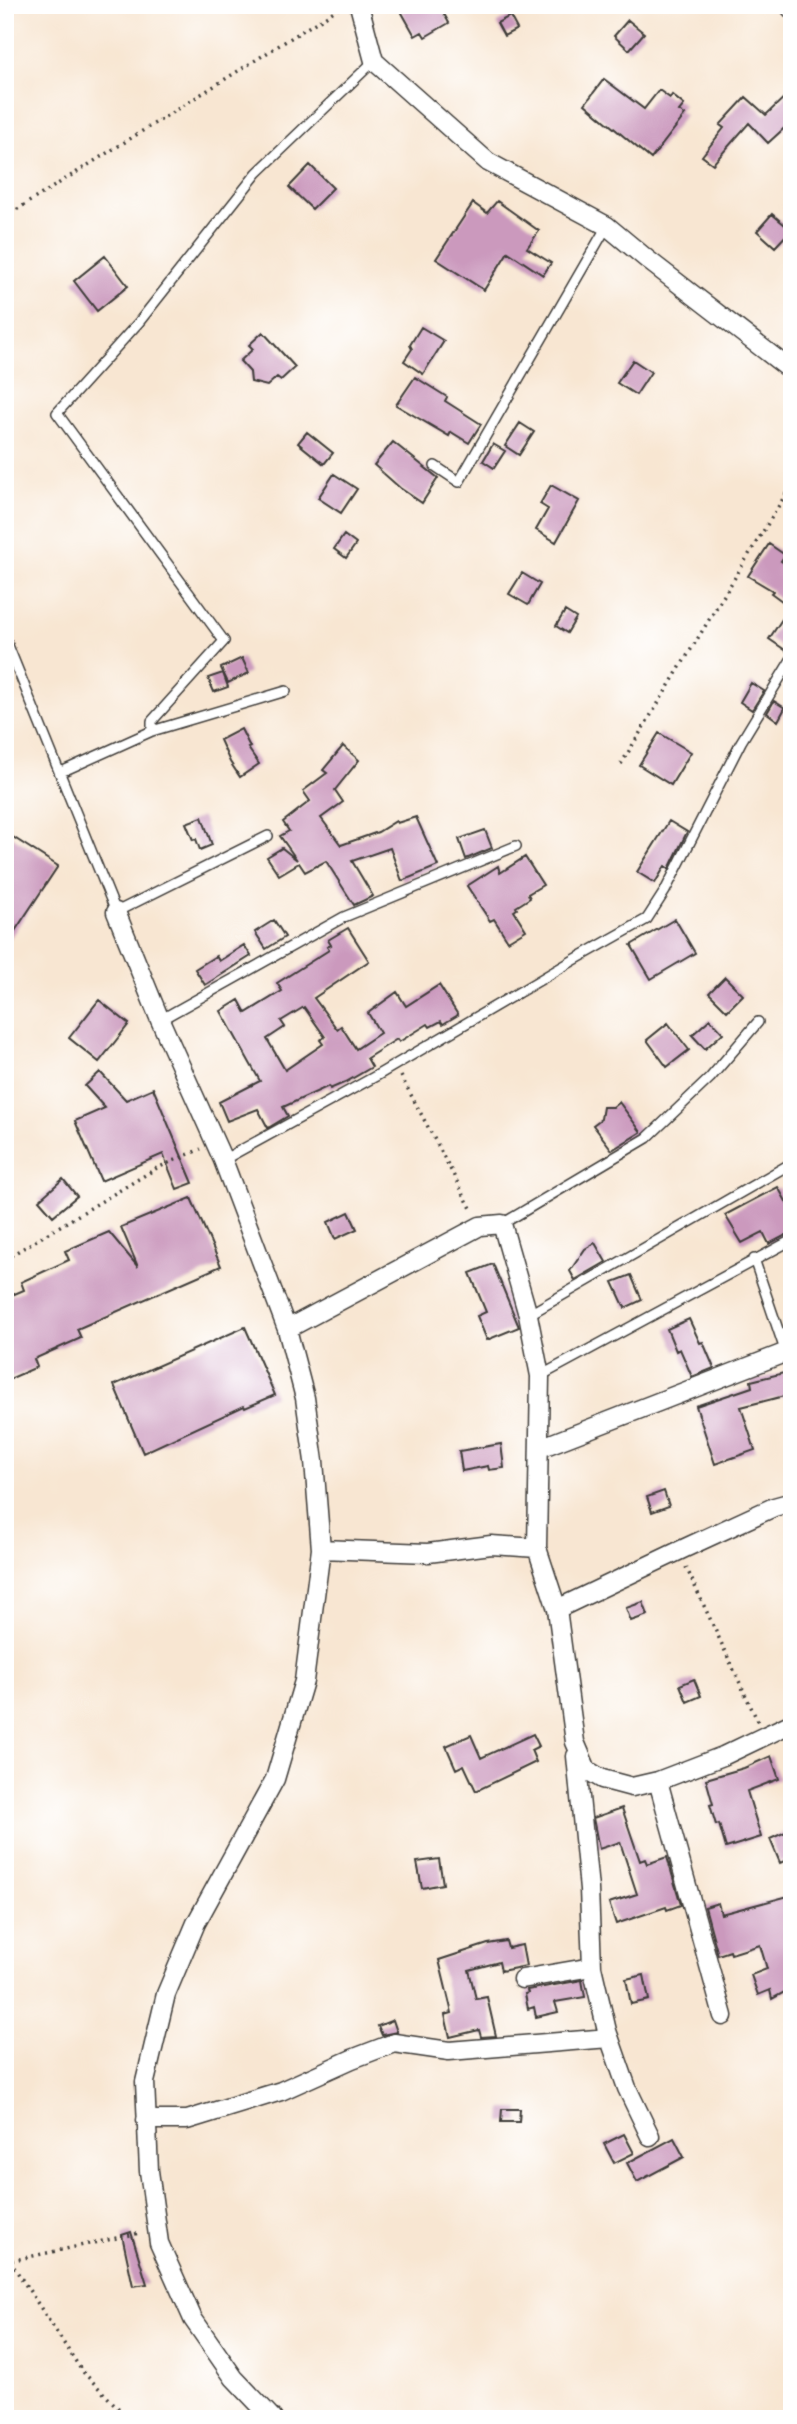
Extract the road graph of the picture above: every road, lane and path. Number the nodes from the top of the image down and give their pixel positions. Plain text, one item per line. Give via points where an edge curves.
1 (344, 5) edge
2 (359, 5) edge
3 (782, 5) edge
4 (792, 16) edge
5 (374, 61) junction
6 (5, 217) edge
7 (607, 226) junction
8 (792, 371) edge
9 (435, 466) dead end
10 (792, 484) edge
11 (5, 638) edge
12 (792, 658) edge
13 (286, 691) dead end
14 (152, 731) junction
15 (621, 764) dead end
16 (61, 772) junction
17 (268, 836) dead end
18 (516, 846) dead end
19 (116, 912) junction
20 (160, 1020) junction
21 (758, 1021) dead end
22 (395, 1065) junction
23 (215, 1143) junction
24 (223, 1160) junction
25 (792, 1163) edge
26 (502, 1224) junction
27 (480, 1226) junction
28 (792, 1240) edge
29 (5, 1259) edge
30 (754, 1259) junction
31 (527, 1315) junction
32 (287, 1329) junction
33 (789, 1351) edge
34 (540, 1376) junction
35 (540, 1448) junction
36 (792, 1502) edge
37 (537, 1548) junction
38 (321, 1549) junction
39 (679, 1551) junction
40 (557, 1609) junction
41 (790, 1730) edge
42 (765, 1736) junction
43 (575, 1742) junction
44 (658, 1781) junction
45 (592, 1967) junction
46 (522, 1979) dead end
47 (723, 2016) dead end
48 (609, 2038) junction
49 (146, 2120) junction
50 (650, 2136) dead end
51 (156, 2230) junction
52 (8, 2261) edge
53 (130, 2419) edge
54 (273, 2419) edge

1 - 6 path
2 - 5 street
3 - 4 lane
5 - 7 street via 488,162
5 - 14 lane via 257,173 139,322 57,414 224,640 152,722
7 - 8 street
7 - 9 lane via 459,482
10 - 15 path
11 - 16 lane
12 - 22 lane via 741,742 646,919
13 - 14 lane
14 - 16 lane
16 - 19 lane
17 - 19 lane
18 - 20 lane via 344,916
19 - 20 street
20 - 23 street
21 - 26 lane via 710,1078 647,1138
22 - 24 lane
22 - 27 path
23 - 24 street
23 - 29 path via 157,1168
24 - 32 street
25 - 31 lane
26 - 27 street
26 - 31 street
27 - 32 street
28 - 30 lane
30 - 33 lane
30 - 34 lane
31 - 34 street
32 - 38 street via 305,1398
33 - 35 street
34 - 35 street
35 - 37 street
36 - 39 street
37 - 38 street via 491,1545 428,1553
37 - 40 street
38 - 49 street via 304,1681 275,1779 195,1923 166,1994 145,2082
39 - 40 street
39 - 42 path
40 - 43 street
41 - 42 street
42 - 44 street
43 - 44 street via 587,1770 602,1779 632,1787
43 - 45 street
44 - 47 street
45 - 46 street
45 - 48 street
48 - 49 street via 449,2051 394,2043 281,2091 211,2113 187,2120
48 - 50 street
49 - 51 street
51 - 52 path
51 - 54 street via 193,2319 234,2378
52 - 53 path via 82,2371

